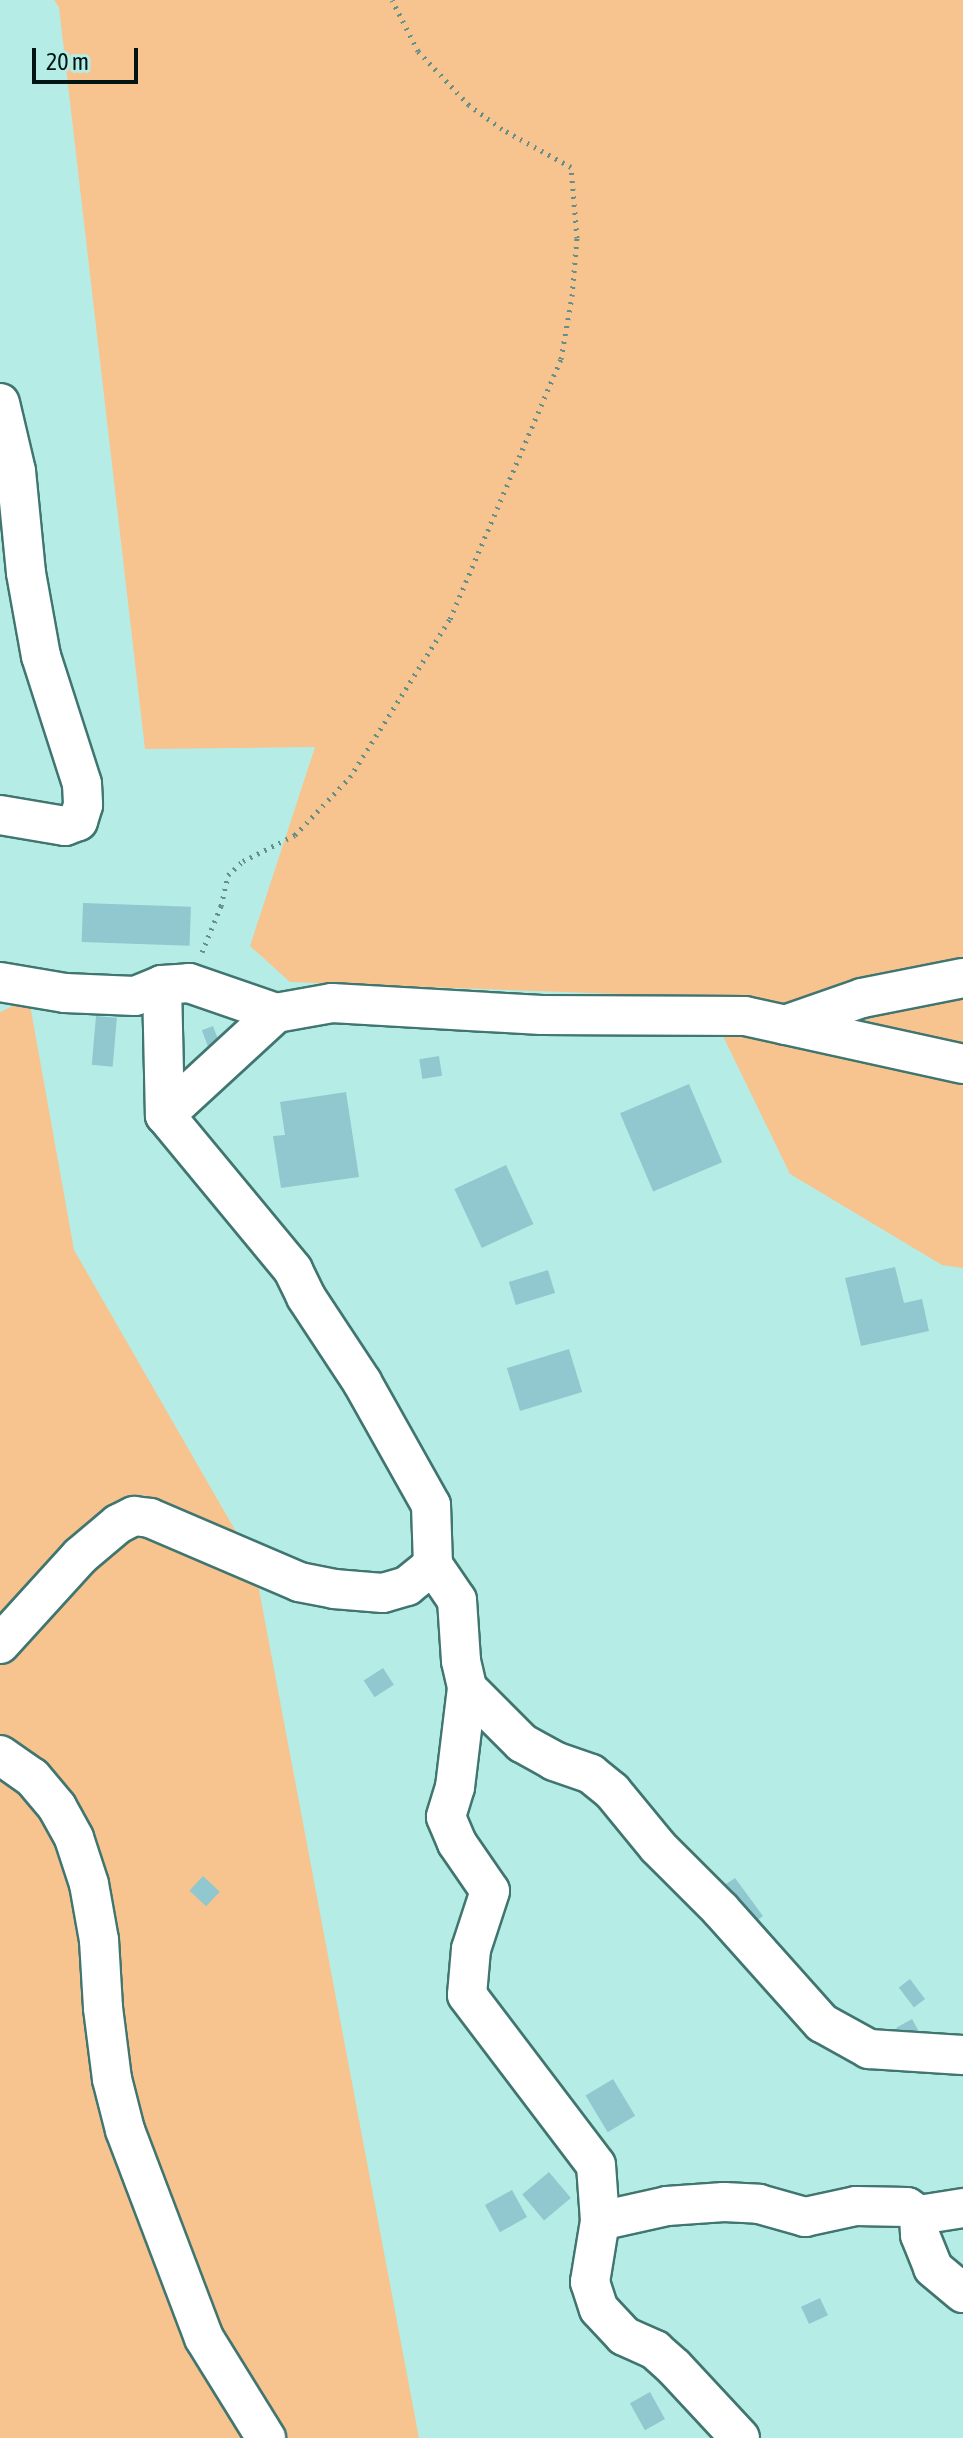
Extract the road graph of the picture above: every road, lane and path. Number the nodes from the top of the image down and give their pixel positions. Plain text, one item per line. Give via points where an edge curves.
1 (392, 0) edge
2 (0, 403) edge
3 (0, 815) edge
4 (963, 978) edge
5 (0, 982) edge
6 (176, 984) junction
7 (276, 1013) junction
8 (785, 1025) junction
9 (963, 1064) edge
10 (165, 1115) junction
11 (433, 1565) junction
12 (0, 1644) edge
13 (467, 1688) junction
14 (0, 1755) edge
15 (963, 2055) edge
16 (963, 2208) edge
17 (919, 2215) junction
18 (600, 2221) junction
19 (963, 2293) edge
20 (266, 2438) edge
21 (740, 2438) edge

1 - 6 path via 418,51 469,105 571,167 577,238 561,359 450,619 350,777 295,835 243,861 228,875 221,906
2 - 3 street via 16,471 41,656 82,784 83,805 78,821 65,826
4 - 8 street via 862,998
5 - 6 street via 65,993 135,996
6 - 7 street
6 - 10 street
7 - 8 street via 332,1003 542,1015 745,1016
7 - 10 street
8 - 9 street
10 - 11 street via 293,1270 362,1382 431,1505
11 - 12 street via 407,1586 383,1593 334,1589 299,1582 150,1518 134,1516 80,1556
11 - 13 street via 457,1600
13 - 15 street via 522,1743 591,1774 612,1791 822,2023 869,2049
13 - 18 street via 455,1787 446,1817 490,1891 471,1949 467,1995 596,2165
14 - 20 street via 32,1777 74,1838 97,1926 112,2079 125,2130 204,2338
16 - 17 street
17 - 18 street via 907,2207 856,2206 805,2217 742,2201 667,2206
17 - 19 street via 920,2235 933,2268
18 - 21 street via 590,2282 599,2309 624,2336 655,2350 674,2367

